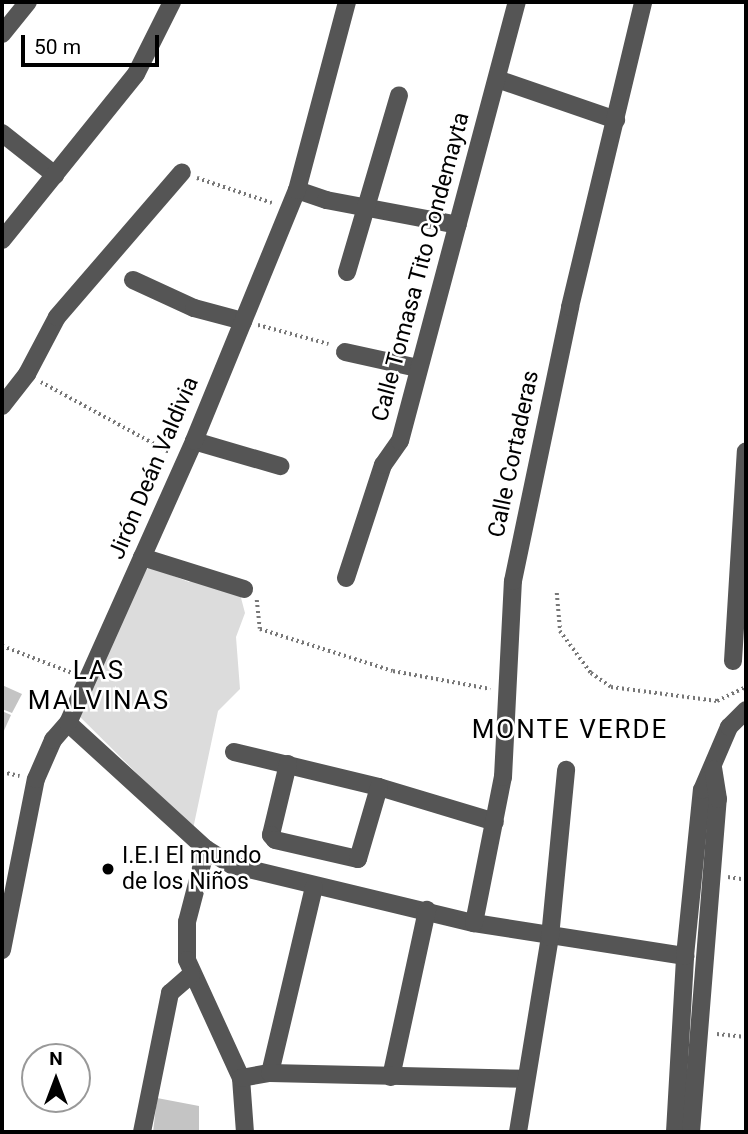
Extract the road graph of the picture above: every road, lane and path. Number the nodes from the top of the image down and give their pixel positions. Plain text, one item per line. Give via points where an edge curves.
1 (28, 2) edge
2 (172, 2) edge
3 (347, 2) edge
4 (517, 2) edge
5 (643, 2) edge
6 (2, 34) edge
7 (497, 79) junction
8 (399, 95) dead end
9 (616, 120) junction
10 (2, 132) edge
11 (181, 172) joint
12 (55, 175) junction
13 (297, 190) junction
14 (365, 208) junction
15 (289, 209) junction
16 (458, 225) junction
17 (2, 240) edge
18 (346, 272) dead end
19 (133, 280) dead end
20 (243, 321) junction
21 (338, 349) joint
22 (418, 368) junction
23 (2, 376) edge
24 (22, 381) junction
25 (2, 406) edge
26 (194, 441) junction
27 (746, 451) edge
28 (185, 461) junction
29 (280, 466) dead end
30 (142, 557) junction
31 (346, 578) dead end
32 (244, 589) joint
33 (556, 593) dead end
34 (2, 646) edge
35 (733, 661) dead end
36 (88, 679) junction
37 (746, 687) edge
38 (505, 693) junction
39 (746, 710) edge
40 (68, 723) junction
41 (234, 752) dead end
42 (288, 764) junction
43 (713, 769) junction
44 (566, 770) dead end
45 (379, 787) junction
46 (495, 822) junction
47 (206, 849) junction
48 (314, 887) junction
49 (427, 910) junction
50 (474, 923) junction
51 (550, 937) junction
52 (2, 950) edge
53 (685, 956) junction
54 (191, 975) junction
55 (697, 1032) junction
56 (746, 1037) edge
57 (270, 1073) junction
58 (391, 1077) junction
59 (241, 1078) junction
60 (526, 1079) junction
61 (142, 1132) edge
62 (245, 1132) edge
63 (518, 1132) edge
64 (675, 1132) edge
65 (691, 1132) edge

1 - 6 street
2 - 12 street via 136,74
3 - 13 street, Jirón Deán Valdivia
4 - 7 street, Calle Tomasa Tito Condemayta
5 - 9 street, Calle Cortaderas
7 - 9 street
7 - 16 street, Calle Tomasa Tito Condemayta
8 - 14 street
9 - 38 street, Calle Cortaderas via 559,358 513,581
10 - 12 street
11 - 15 path
11 - 24 street via 57,317
12 - 17 street
13 - 14 street
13 - 15 street, Jirón Deán Valdivia
14 - 16 street
14 - 18 street
15 - 20 street, Jirón Deán Valdivia
16 - 22 street, Calle Tomasa Tito Condemayta
19 - 20 street via 194,308
20 - 21 path
20 - 26 street, Jirón Deán Valdivia
21 - 22 street
22 - 31 street, Calle Tomasa Tito Condemayta via 400,441 383,465
23 - 24 street
24 - 25 street
24 - 28 path
26 - 28 street, Jirón Deán Valdivia
26 - 29 street
27 - 35 street
28 - 30 street, Jirón Deán Valdivia
30 - 32 street
30 - 36 street, Jirón Deán Valdivia
32 - 38 path via 260,602 260,629 393,670
33 - 37 path via 560,631 591,673 611,687 717,701
34 - 36 path
36 - 40 street, Jirón Deán Valdivia
38 - 46 street, Calle Cortaderas via 503,777
39 - 43 street via 729,727
40 - 47 street
40 - 52 street, Jirón Deán Valdivia via 53,740 36,779
41 - 42 street
42 - 45 street
42 - 45 street via 271,835 275,839 358,859
43 - 53 street via 702,790
43 - 55 street via 718,799
44 - 51 street
45 - 46 street
46 - 50 street, Calle Cortaderas
47 - 48 street via 257,874
47 - 54 street via 187,922
48 - 49 street
48 - 57 street
49 - 50 street
49 - 58 street
50 - 51 street
51 - 53 street
51 - 60 street
53 - 64 street
54 - 59 street
54 - 61 street via 170,993
55 - 56 path
55 - 65 street
57 - 58 street
57 - 59 street
58 - 60 street
59 - 62 street
60 - 63 street

